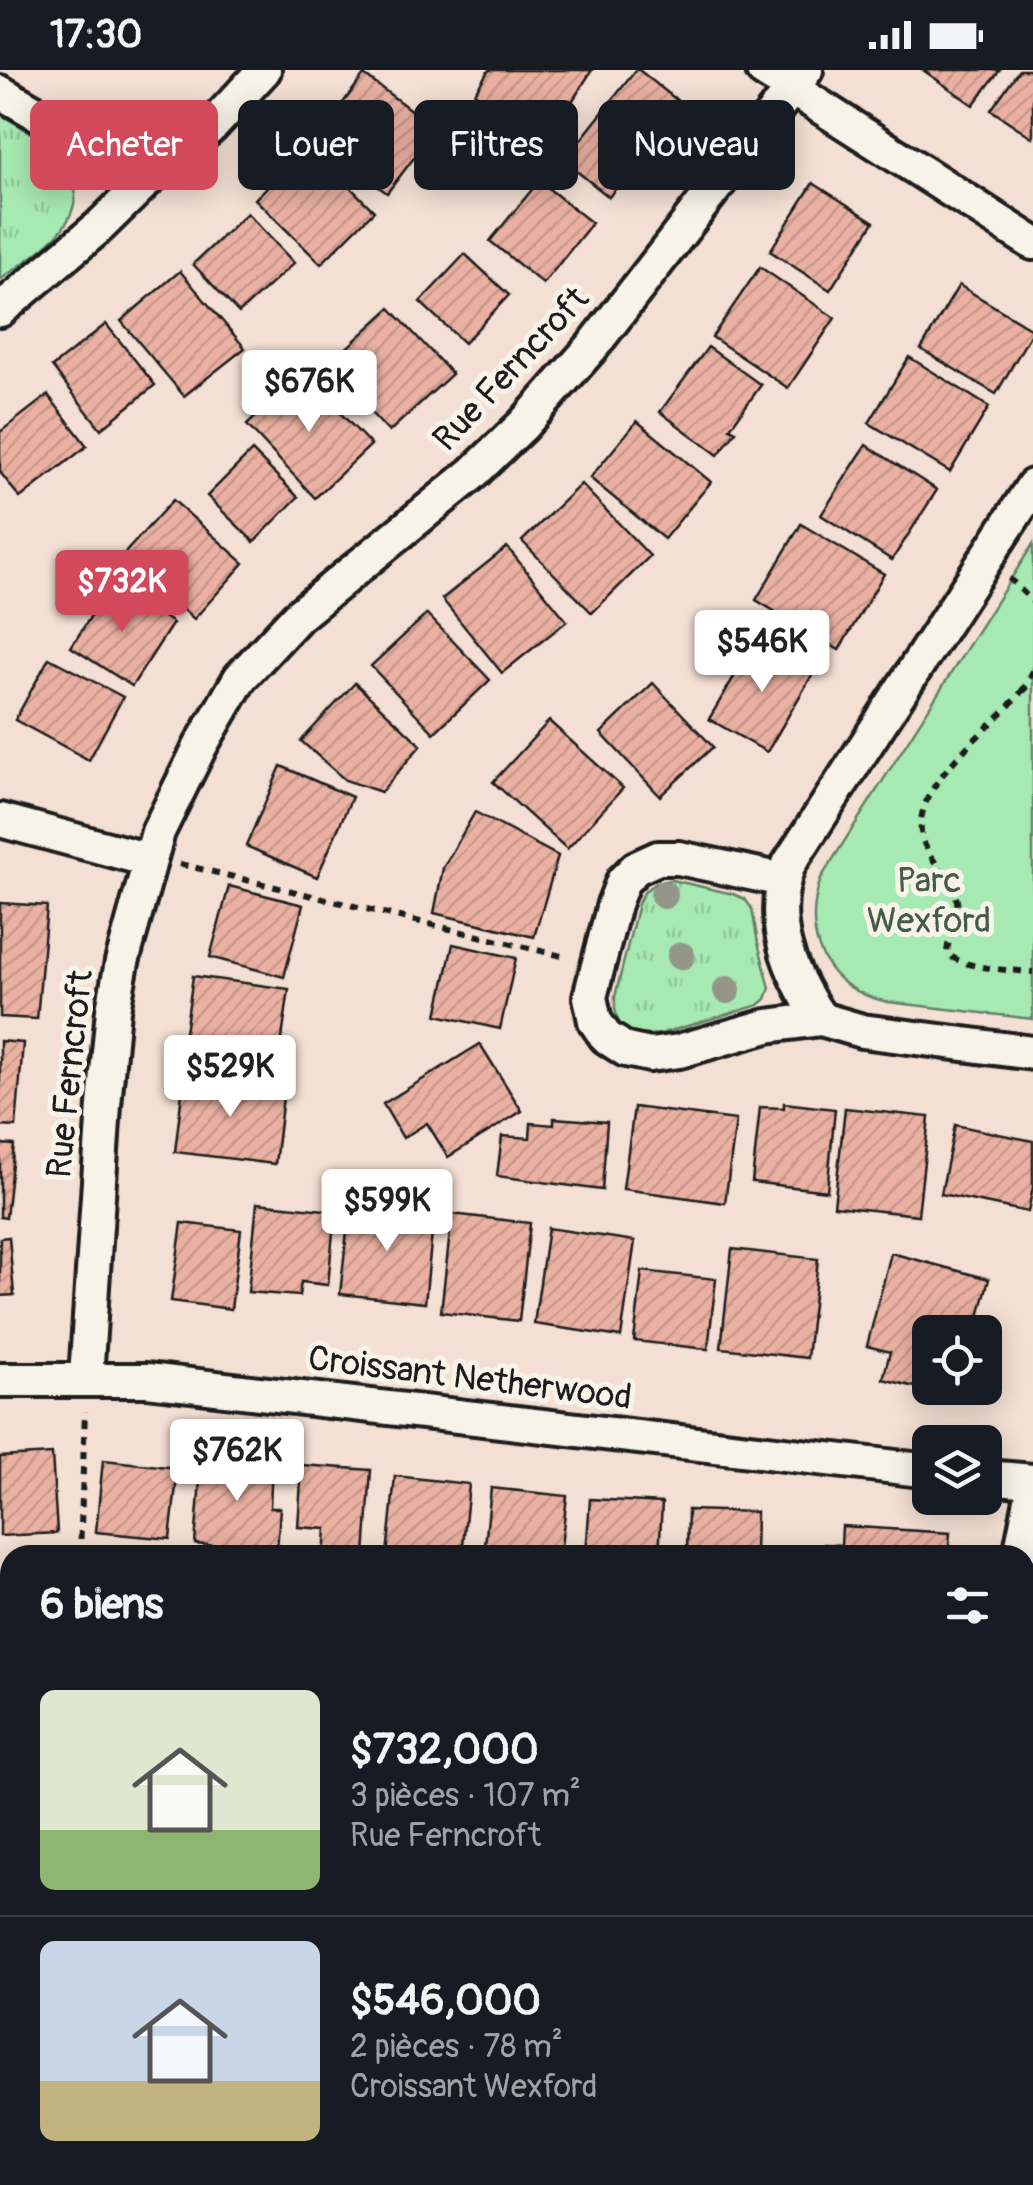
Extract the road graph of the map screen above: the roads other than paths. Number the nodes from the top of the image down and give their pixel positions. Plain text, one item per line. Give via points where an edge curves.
1 (264, 70) edge
2 (763, 70) edge
3 (799, 79) edge
4 (0, 92) edge
5 (30, 109) edge
6 (218, 120) edge
7 (137, 190) edge
8 (1033, 243) edge
9 (0, 310) edge
10 (1033, 486) edge
11 (0, 820) edge
12 (164, 862) junction
13 (783, 880) junction
14 (821, 1019) junction
15 (1033, 1053) edge
16 (0, 1380) edge
17 (86, 1394) junction
18 (912, 1469) edge
19 (1002, 1478) edge
20 (1033, 1480) edge
21 (1033, 1490) edge
22 (1022, 1545) edge

1 - 6 street
2 - 3 street
3 - 8 street
3 - 12 street, Rue Ferncroft via 592,347 522,425 298,616 240,678 168,810
4 - 5 street
7 - 9 street
10 - 13 street
11 - 12 street
12 - 17 street, Rue Ferncroft via 122,962 113,1010
13 - 14 street via 784,948
13 - 14 street via 678,858 636,868 614,904 590,997 595,1021 626,1050 650,1055
14 - 15 street
16 - 17 street, Croissant Netherwood
17 - 18 street, Croissant Netherwood via 147,1380
19 - 20 street
21 - 22 street

